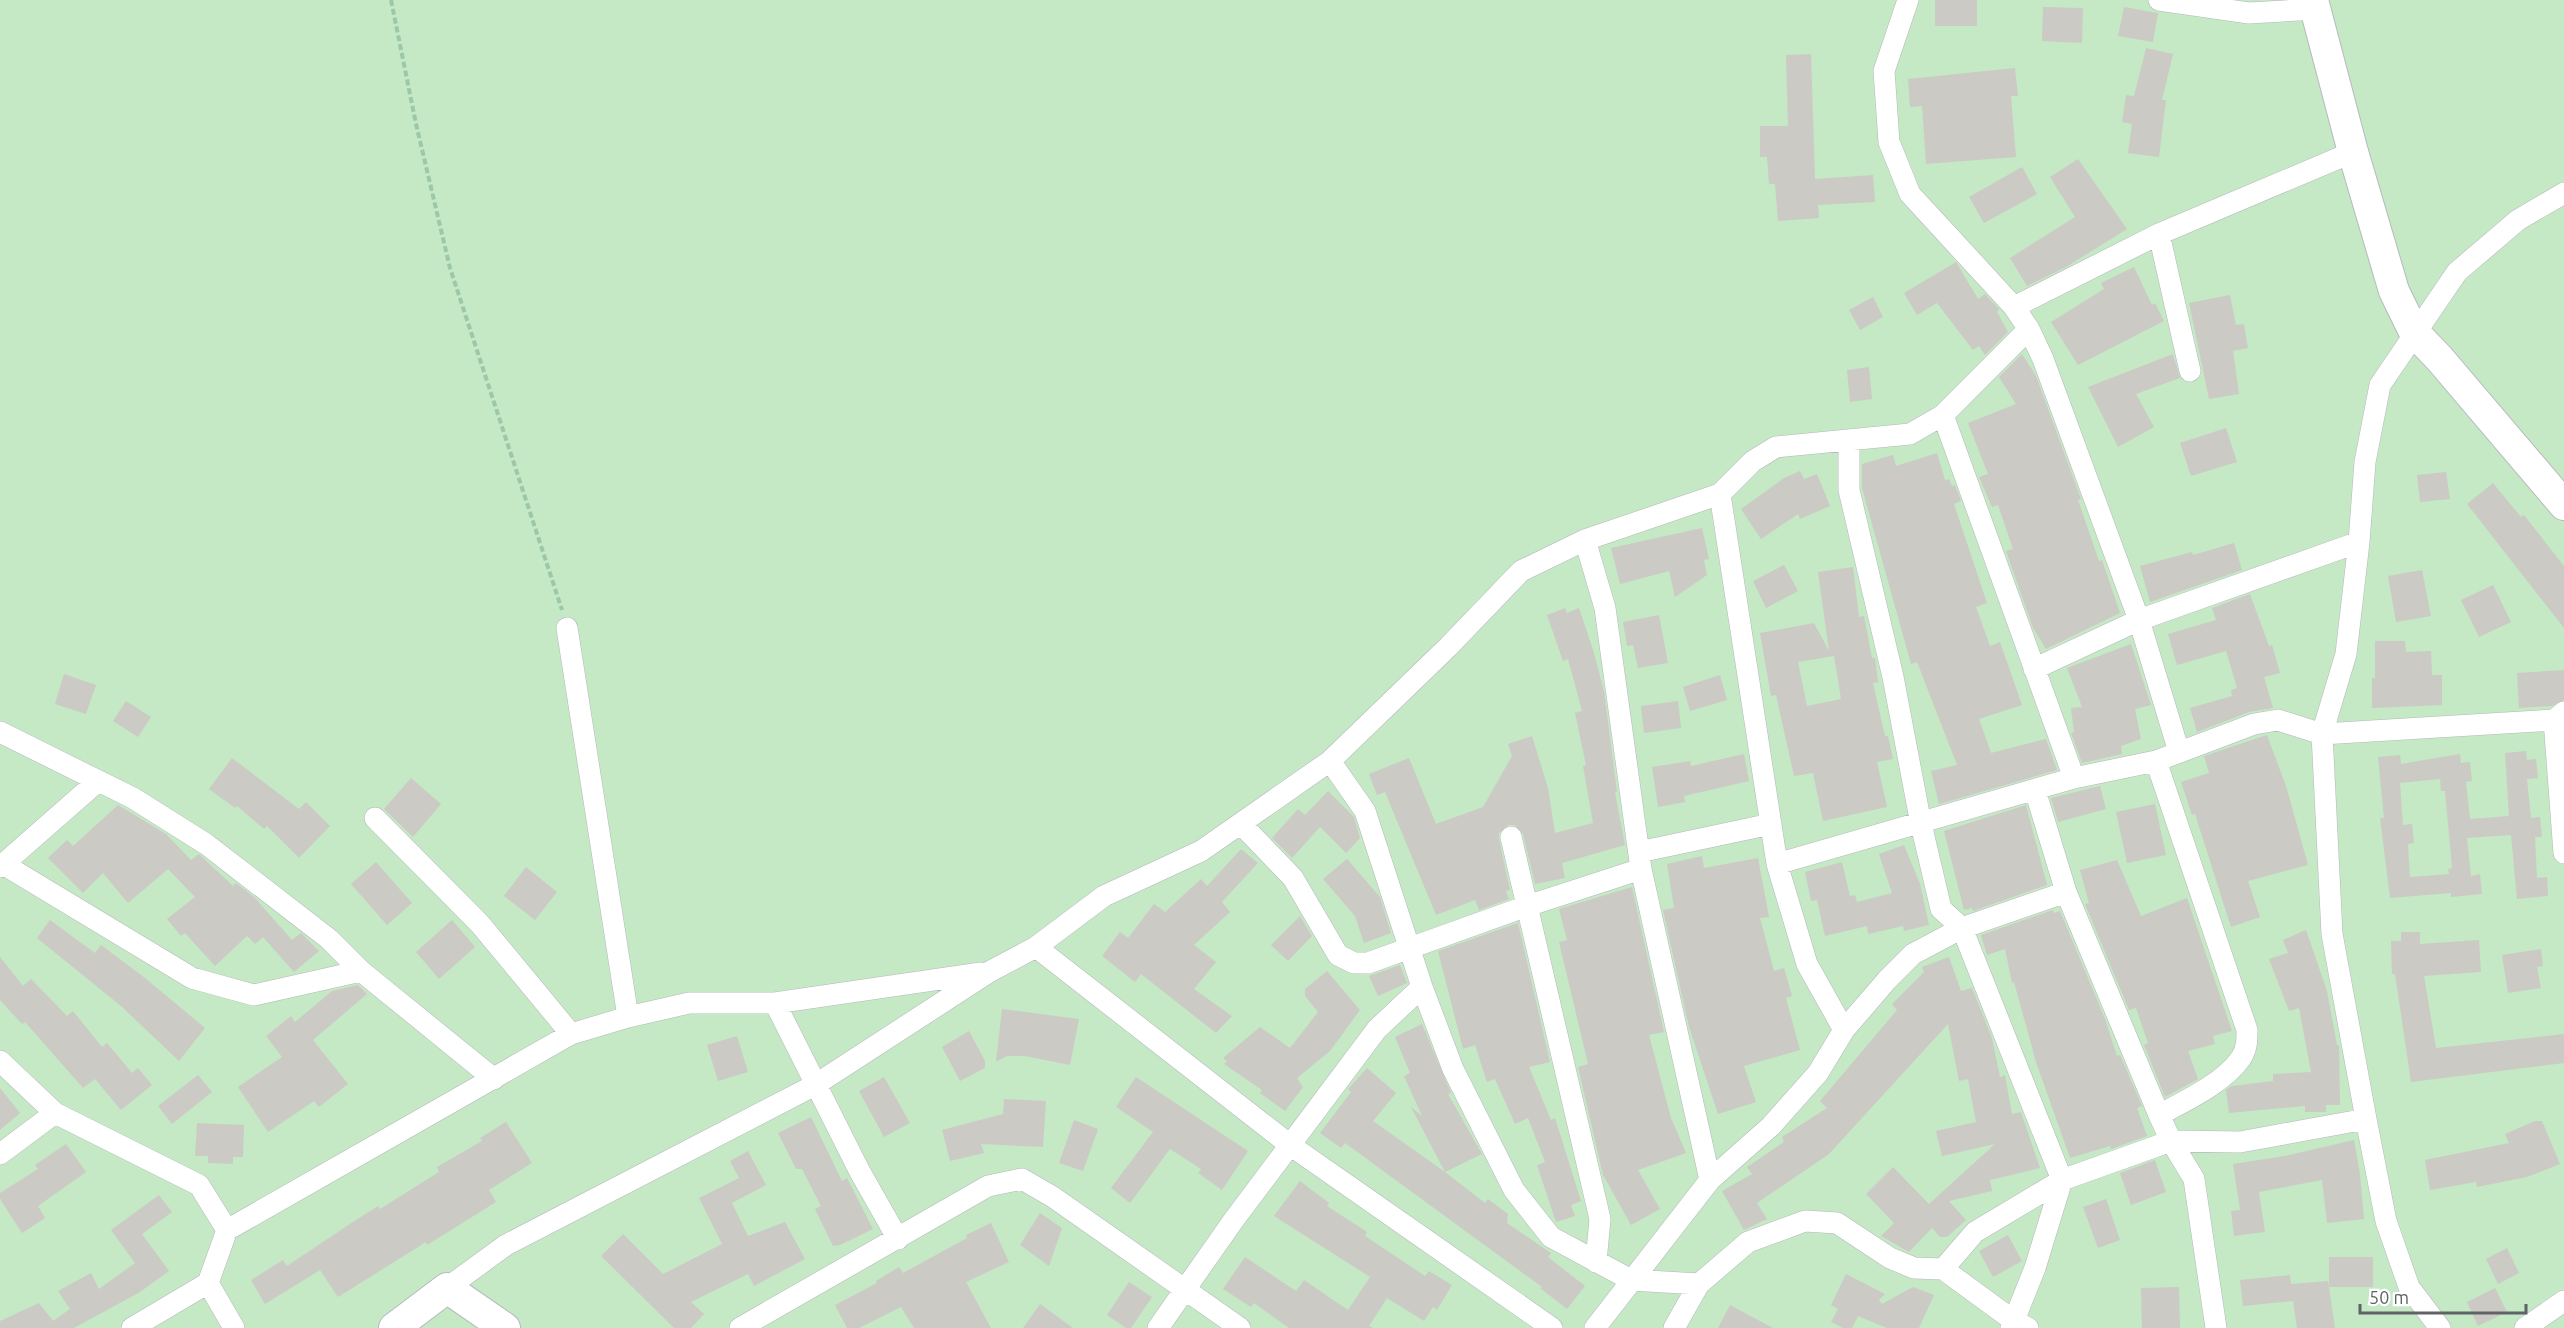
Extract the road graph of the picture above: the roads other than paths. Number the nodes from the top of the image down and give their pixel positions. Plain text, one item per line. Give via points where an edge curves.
1 (1908, 0) edge
2 (2155, 0) edge
3 (2315, 5) edge
4 (2353, 152) junction
5 (2564, 193) edge
6 (2158, 234) junction
7 (2014, 307) junction
8 (2029, 329) junction
9 (2414, 332) junction
10 (2190, 371) dead end
11 (1943, 415) junction
12 (1849, 440) junction
13 (1720, 494) junction
14 (2564, 505) edge
15 (1585, 540) junction
16 (2359, 542) junction
17 (2139, 620) junction
18 (567, 628) road end
19 (2034, 669) junction
20 (2559, 716) edge
21 (0, 732) edge
22 (2322, 734) junction
23 (2179, 752) junction
24 (2156, 761) junction
25 (1330, 762) junction
26 (2074, 778) junction
27 (98, 781) junction
28 (2035, 790) junction
29 (375, 818) dead end
30 (1241, 824) junction
31 (1771, 824) junction
32 (1921, 824) junction
33 (1511, 837) dead end
34 (2564, 853) edge
35 (1640, 860) junction
36 (1777, 864) junction
37 (2, 866) edge
38 (2066, 892) junction
39 (1527, 906) junction
40 (1962, 928) junction
41 (1411, 945) junction
42 (1036, 946) junction
43 (361, 970) junction
44 (989, 972) junction
45 (1422, 987) junction
46 (775, 1003) junction
47 (628, 1017) junction
48 (1845, 1030) junction
49 (571, 1034) junction
50 (0, 1061) edge
51 (494, 1079) junction
52 (815, 1085) junction
53 (55, 1113) junction
54 (2159, 1115) junction
55 (2366, 1119) junction
56 (2171, 1142) junction
57 (1290, 1145) junction
58 (0, 1154) edge
59 (1710, 1180) junction
60 (2062, 1180) junction
61 (226, 1230) junction
62 (898, 1239) junction
63 (1596, 1262) junction
64 (1943, 1269) junction
65 (1630, 1280) junction
66 (208, 1283) junction
67 (1699, 1284) junction
68 (447, 1288) junction
69 (1184, 1289) junction
70 (2564, 1301) edge
71 (2018, 1326) edge
72 (132, 1328) edge
73 (234, 1328) edge
74 (394, 1328) edge
75 (505, 1328) edge
76 (740, 1328) edge
77 (1158, 1328) edge
78 (1240, 1328) edge
79 (1552, 1328) edge
80 (1595, 1328) edge
81 (1674, 1328) edge
82 (2216, 1328) edge
83 (2440, 1328) edge
84 (2525, 1328) edge

1 - 7 street via 1884,71 1889,142 1911,194
2 - 3 street via 2249,13
3 - 4 main road
4 - 6 street
4 - 9 main road via 2394,291
5 - 9 street via 2518,220 2457,272
6 - 7 street
6 - 10 street
7 - 8 street
8 - 11 street
8 - 17 street
9 - 14 main road
9 - 16 street via 2380,385 2365,462
11 - 12 street via 1911,434
11 - 19 street
12 - 13 street via 1776,447 1753,461
12 - 32 street via 1849,490 1893,676
13 - 15 street
13 - 31 street
15 - 25 street via 1521,571
15 - 35 street via 1605,608
16 - 17 street
16 - 22 street via 2346,654
17 - 19 street
17 - 23 street
18 - 47 street
19 - 26 street
20 - 22 street
20 - 34 street
21 - 27 street
22 - 23 street via 2278,720 2254,724
22 - 55 street via 2332,934
23 - 24 street
24 - 26 street
24 - 54 street via 2247,1030 2241,1059 2206,1089
25 - 30 street
25 - 41 street via 1365,811
26 - 28 street
27 - 37 street
27 - 43 street via 206,844 329,939
28 - 32 street
28 - 38 street
29 - 49 street via 480,924
30 - 41 street via 1293,878 1338,955 1353,963 1368,963
30 - 42 street via 1201,851 1104,896
31 - 35 street
31 - 36 street
32 - 36 street
32 - 40 street via 1941,909
33 - 39 street
35 - 39 street
35 - 59 street
36 - 48 street via 1807,964
37 - 43 street via 192,978 254,995
38 - 40 street
38 - 54 street
39 - 41 street
39 - 63 street via 1600,1219
40 - 48 street via 1913,954
40 - 60 street
41 - 45 street
42 - 44 street
42 - 57 street
43 - 51 street
44 - 46 street
44 - 52 street
45 - 57 street via 1377,1029
45 - 63 street via 1453,1069 1514,1190 1551,1238
46 - 47 street via 688,1003
46 - 52 street
47 - 49 street
48 - 59 street via 1818,1073 1771,1126
49 - 51 street
50 - 53 street
51 - 61 street
52 - 62 street
52 - 68 street via 506,1245
53 - 58 street
53 - 61 street via 199,1185
54 - 56 street
55 - 56 street via 2240,1142
55 - 83 street via 2386,1221 2409,1287
56 - 60 street
56 - 82 street via 2194,1179
57 - 69 street
57 - 79 street
59 - 65 street
60 - 64 street via 1975,1232
60 - 71 street
61 - 66 street
62 - 69 street via 988,1186 1022,1179
62 - 76 street
63 - 65 street
64 - 67 street via 1914,1268 1890,1258 1837,1223 1805,1221 1748,1242
64 - 71 street
65 - 67 street
65 - 80 street
66 - 72 street
66 - 73 street
67 - 81 street
68 - 74 main road
68 - 75 main road
69 - 77 street
69 - 78 street
70 - 84 street

